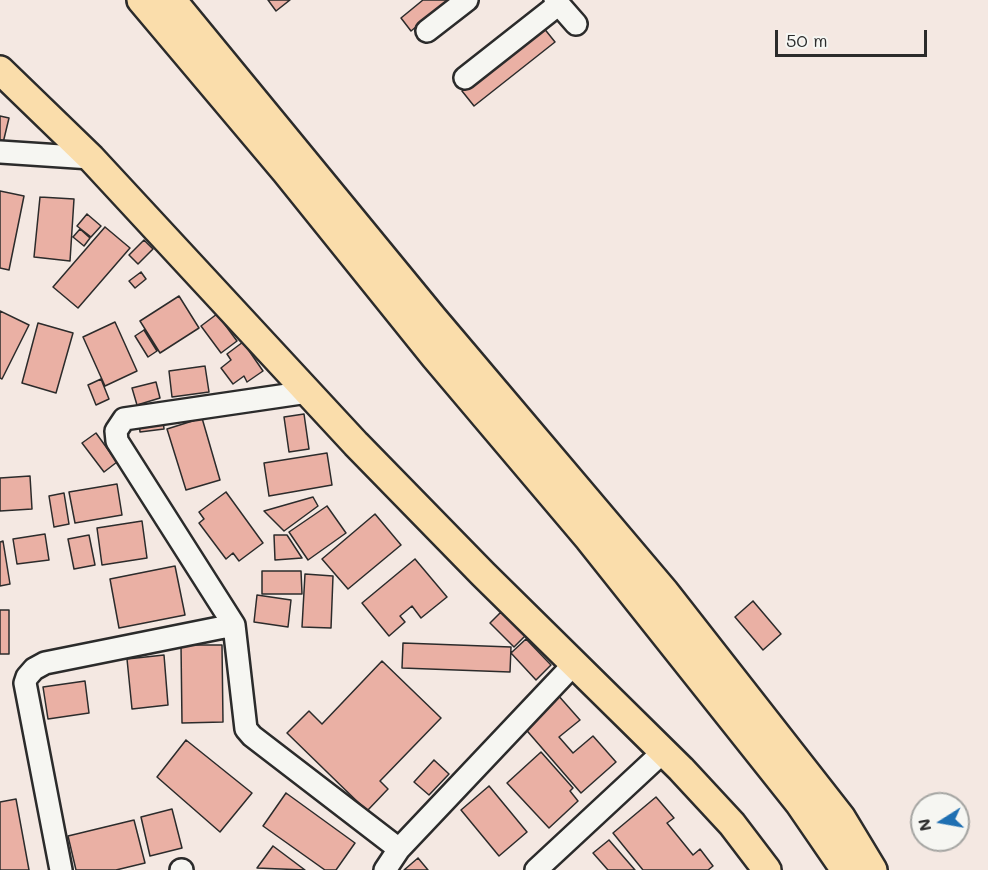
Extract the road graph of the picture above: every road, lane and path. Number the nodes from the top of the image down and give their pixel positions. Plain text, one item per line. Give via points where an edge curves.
1 (141, 0) edge
2 (467, 0) edge
3 (173, 1) edge
4 (557, 2) edge
5 (576, 24) dead end
6 (427, 31) dead end
7 (0, 70) edge
8 (465, 78) dead end
9 (0, 152) edge
10 (91, 158) junction
11 (308, 392) junction
12 (234, 625) junction
13 (574, 664) junction
14 (663, 752) junction
15 (399, 849) junction
16 (61, 870) edge
17 (385, 870) edge
18 (536, 870) edge
19 (767, 870) edge
20 (845, 870) edge
21 (873, 870) edge

1 - 20 main road via 589,539 799,802
2 - 6 street
3 - 21 main road via 664,592 841,817
4 - 5 street
4 - 8 street
7 - 10 main road
9 - 10 street
10 - 11 main road
11 - 12 street via 124,419 116,431 122,452
11 - 13 main road
12 - 15 street via 246,729
12 - 16 street via 45,663 27,677
13 - 14 main road
13 - 15 street
14 - 18 street
14 - 19 main road via 732,824
15 - 17 street

